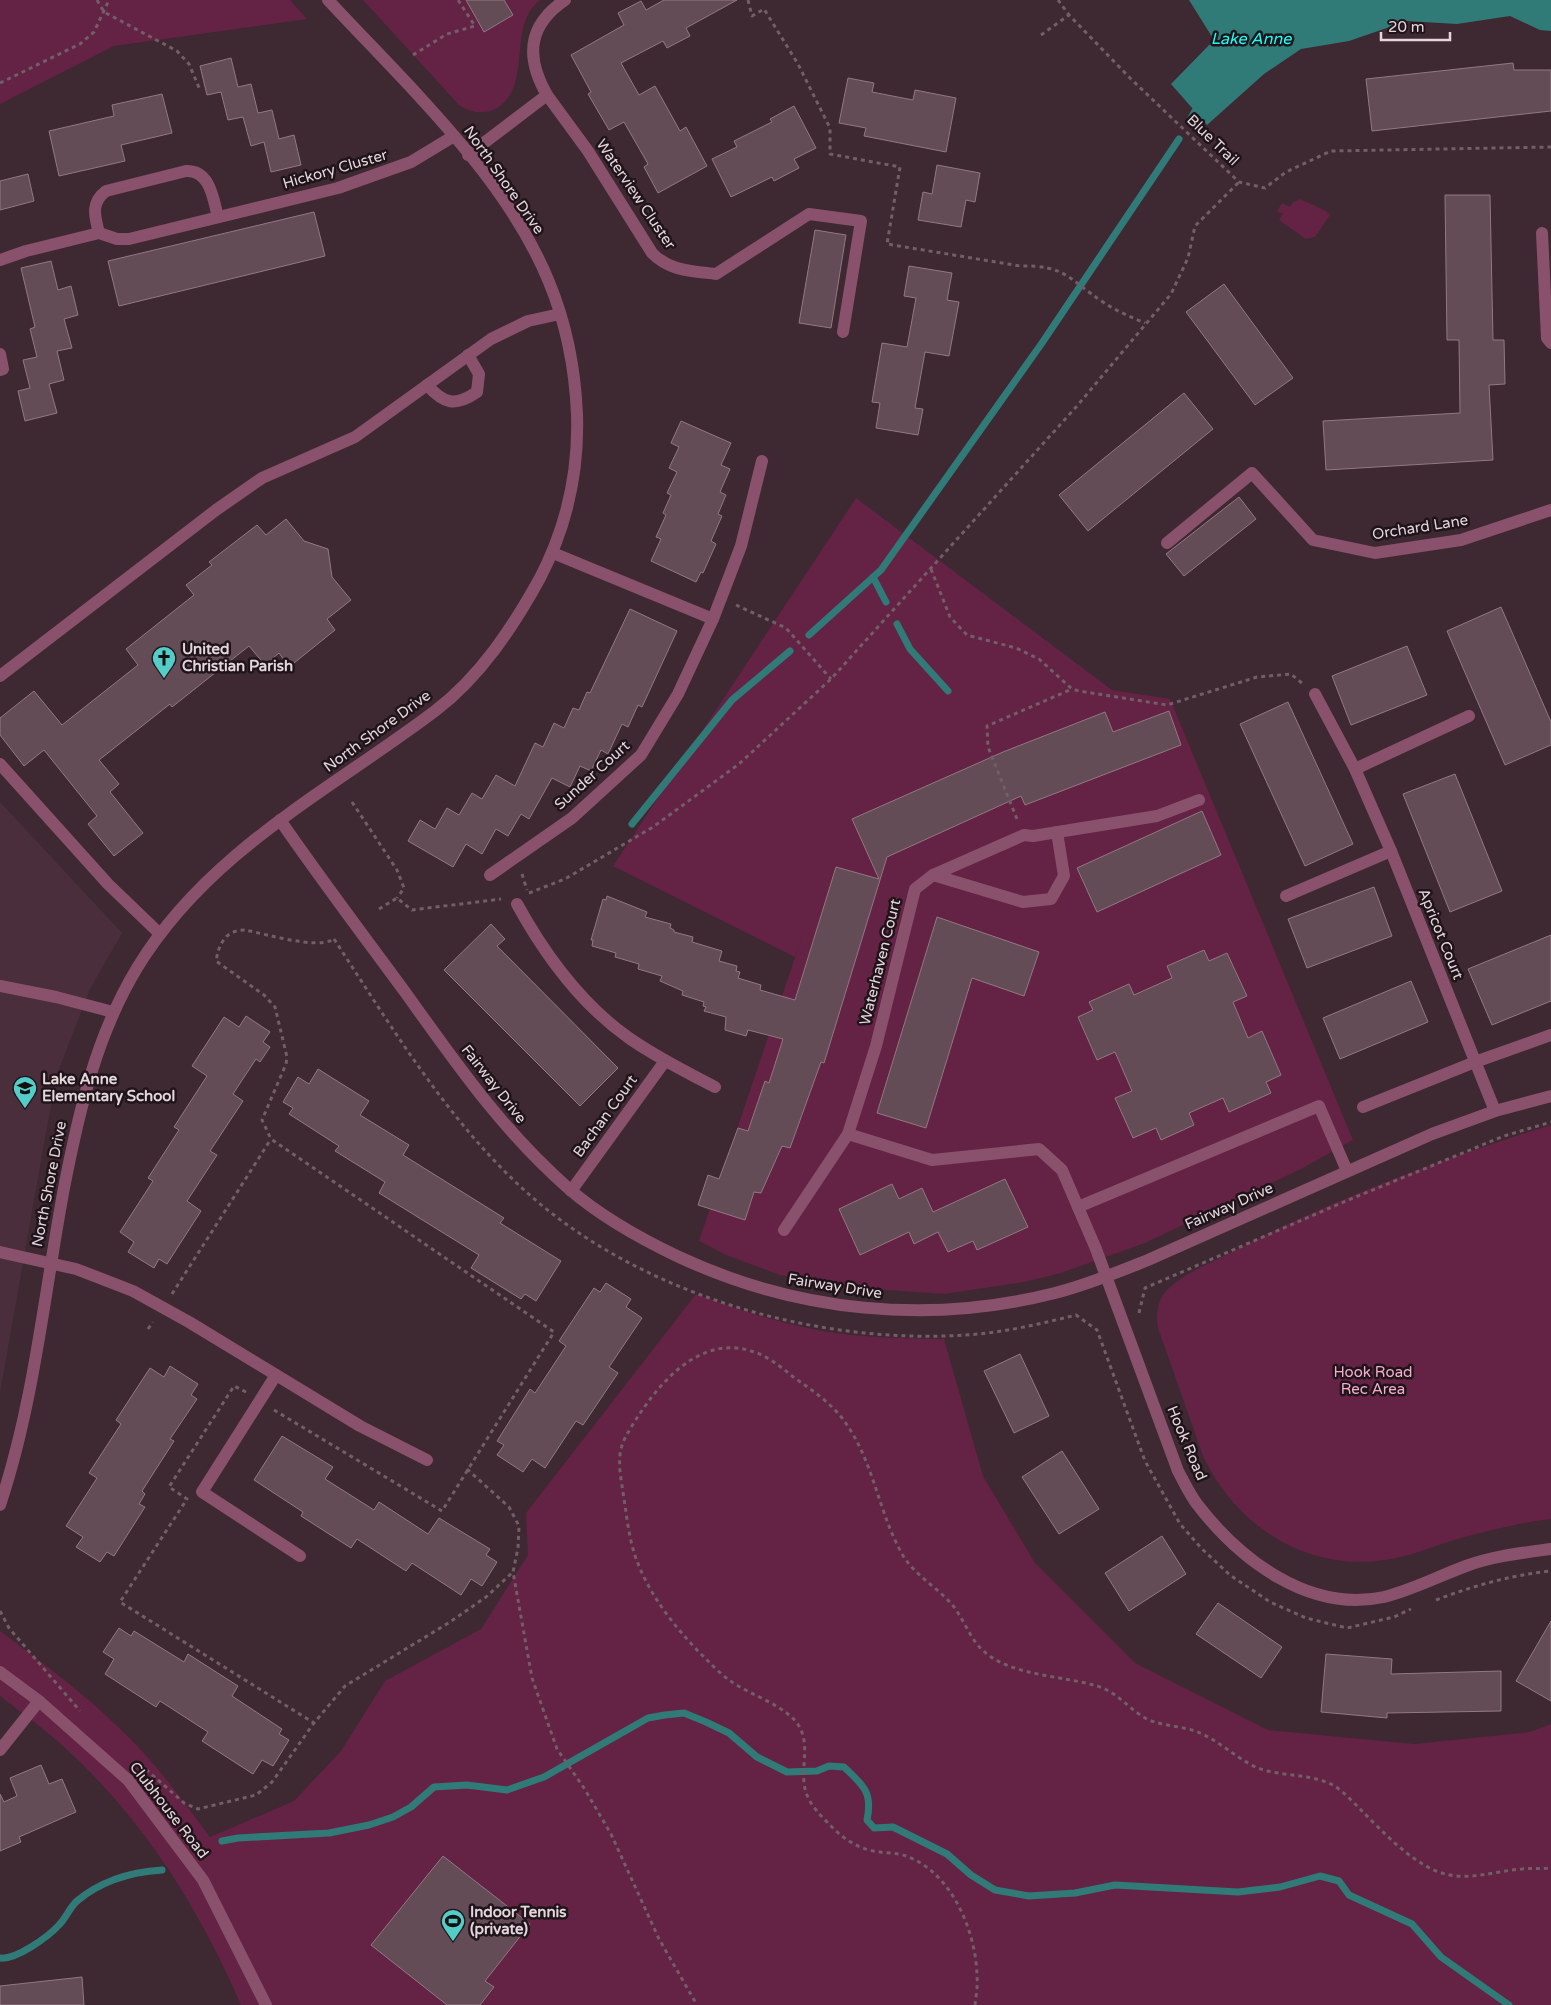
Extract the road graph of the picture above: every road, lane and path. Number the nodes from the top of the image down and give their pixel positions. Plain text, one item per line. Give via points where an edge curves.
1 (97, 0) edge
2 (109, 0) edge
3 (328, 0) edge
4 (458, 0) edge
5 (565, 0) edge
6 (748, 0) edge
7 (1058, 0) edge
8 (104, 12) junction
9 (1069, 15) junction
10 (1042, 34) dead end
11 (413, 55) dead end
12 (0, 83) edge
13 (200, 90) dead end
14 (547, 95) junction
15 (454, 136) junction
16 (1551, 146) edge
17 (468, 155) junction
18 (1239, 182) junction
19 (218, 217) junction
20 (99, 233) junction
21 (1542, 233) dead end
22 (0, 260) edge
23 (560, 314) junction
24 (1145, 323) junction
25 (843, 332) dead end
26 (1551, 343) edge
27 (0, 354) edge
28 (468, 354) junction
29 (0, 370) edge
30 (427, 385) junction
31 (762, 461) dead end
32 (1551, 510) edge
33 (1167, 543) dead end
34 (553, 553) junction
35 (931, 570) junction
36 (721, 598) junction
37 (713, 619) junction
38 (0, 676) edge
39 (832, 679) junction
40 (1072, 688) junction
41 (1315, 694) joint
42 (1469, 716) dead end
43 (0, 764) edge
44 (1355, 769) junction
45 (1199, 800) dead end
46 (352, 802) dead end
47 (280, 820) junction
48 (1057, 832) junction
49 (1024, 836) junction
50 (1391, 851) junction
51 (490, 875) dead end
52 (933, 875) junction
53 (1286, 896) dead end
54 (397, 898) junction
55 (504, 898) dead end
56 (519, 900) joint
57 (378, 909) dead end
58 (160, 934) junction
59 (0, 986) edge
60 (113, 1012) junction
61 (1551, 1035) edge
62 (665, 1061) junction
63 (1475, 1062) junction
64 (715, 1087) dead end
65 (1551, 1096) edge
66 (1363, 1107) dead end
67 (1495, 1111) junction
68 (1551, 1122) edge
69 (848, 1134) junction
70 (271, 1139) junction
71 (1347, 1172) junction
72 (571, 1190) junction
73 (1078, 1207) junction
74 (784, 1230) dead end
75 (0, 1252) edge
76 (50, 1262) junction
77 (1106, 1277) junction
78 (163, 1307) junction
79 (1139, 1314) dead end
80 (148, 1330) dead end
81 (276, 1375) junction
82 (427, 1460) dead end
83 (467, 1469) junction
84 (462, 1477) dead end
85 (0, 1506) edge
86 (1551, 1549) edge
87 (300, 1556) dead end
88 (1551, 1571) edge
89 (513, 1572) junction
90 (1427, 1603) dead end
91 (1419, 1606) dead end
92 (0, 1611) edge
93 (0, 1672) edge
94 (39, 1700) junction
95 (82, 1713) dead end
96 (0, 1750) edge
97 (136, 1761) dead end
98 (1551, 1868) edge
99 (266, 2005) edge
100 (697, 2005) edge
101 (975, 2005) edge

1 - 8 path
2 - 8 path
3 - 15 street, North Shore Drive
4 - 11 path via 475,26 447,34
5 - 14 street, Waterview Cluster via 551,10 534,39 535,69
6 - 24 path via 752,16 764,9 798,64 830,128 830,154 900,167 887,244 1061,270 1104,304
7 - 9 path, Blue Trail
8 - 12 path via 94,32 80,44
8 - 13 path via 177,51 189,64
9 - 10 path
9 - 18 path, Blue Trail
14 - 17 street
14 - 25 street, Waterview Cluster via 588,151 652,253 673,268 716,274 809,214 861,221
15 - 17 street, North Shore Drive
15 - 19 street, Hickory Cluster via 424,156 384,173 338,188
16 - 18 path, Blue Trail via 1331,151 1286,172 1265,188
17 - 23 street, North Shore Drive via 503,201 535,252
18 - 24 path via 1196,226 1188,258 1171,294
19 - 20 street, Hickory Cluster via 129,239
19 - 20 street via 206,181 199,173 186,171 106,191 94,208
20 - 22 street, Hickory Cluster
21 - 26 street via 1547,338
23 - 28 street via 508,330
23 - 34 street, North Shore Drive via 576,388 578,438 568,509
24 - 35 path via 1077,406
27 - 29 street via 3,369
28 - 30 street
28 - 30 street via 479,374 477,392 464,401 449,402
30 - 38 street via 355,437 262,478
31 - 36 street, Sunder Court via 741,546
32 - 33 street, Orchard Lane via 1461,540 1375,553 1314,540 1252,473
34 - 37 street
34 - 47 street, North Shore Drive via 502,641 474,675 438,708
35 - 39 path
35 - 40 path via 950,617 967,635 1016,648 1039,659
36 - 37 street, Sunder Court
36 - 39 path via 786,628
37 - 51 street, Sunder Court via 678,694 641,755 572,818
39 - 56 path via 739,764 653,827 565,879
40 - 41 path via 1079,692 1167,705 1257,677 1292,674
40 - 49 path via 987,726 988,747
41 - 44 street, Apricot Court
42 - 44 street
43 - 58 street via 108,884
44 - 50 street, Apricot Court
45 - 48 street, Waterhaven Court via 1157,816
46 - 54 path via 397,870 404,888
47 - 58 street, North Shore Drive via 201,886
47 - 72 street, Fairway Drive via 482,1098 523,1146
48 - 49 street, Waterhaven Court
48 - 52 street via 1064,876 1051,899 1022,902
49 - 52 street, Waterhaven Court
50 - 53 street
50 - 63 street, Apricot Court
52 - 69 street, Waterhaven Court via 915,888 876,1046
54 - 55 path via 412,910
54 - 57 path
56 - 62 street via 560,970 579,992 628,1037
58 - 60 street, North Shore Drive
59 - 60 street
60 - 76 street, North Shore Drive via 80,1107
61 - 63 street
62 - 64 street
62 - 72 street, Bachan Court
63 - 66 street
63 - 67 street, Apricot Court
65 - 67 street, Fairway Drive
67 - 71 street, Fairway Drive via 1432,1134
68 - 79 path via 1504,1136 1145,1288
69 - 73 street, Hook Road via 932,1160 1039,1149 1062,1170
69 - 74 street, Waterhaven Court
70 - 78 path
70 - 83 path via 554,1332
70 - 91 path via 262,1120 286,1057 275,1007 264,995 216,961 224,937 236,930 313,944 333,940 406,1048 474,1137 523,1188 555,1215 610,1252 682,1288 754,1313 850,1332 966,1336 1033,1326 1076,1315 1096,1330 1142,1454 1180,1524 1230,1575 1270,1602 1306,1618 1347,1628 1394,1617
71 - 73 street via 1319,1106
71 - 77 street, Fairway Drive
72 - 77 street, Fairway Drive via 656,1246 710,1271 767,1291 831,1305 887,1311 943,1311 1001,1305 1057,1293
73 - 77 street, Hook Road
75 - 76 street
76 - 78 street via 106,1279
76 - 85 street, North Shore Drive via 28,1403 16,1458
77 - 86 street, Hook Road via 1178,1472 1196,1503 1227,1540 1261,1567 1320,1596 1351,1599 1382,1597 1468,1566 1513,1554
78 - 80 path
78 - 81 street
81 - 82 street via 360,1426
81 - 87 street via 202,1492
83 - 84 path
83 - 89 path via 509,1507 519,1526
88 - 90 path via 1467,1588
89 - 97 path via 486,1598 344,1686 272,1782 256,1795 198,1810 184,1803
89 - 100 path via 532,1678 557,1749 611,1834 658,1939
92 - 95 path via 9,1628
93 - 94 street, Clubhouse Road
94 - 96 street
94 - 99 street, Clubhouse Road via 128,1780 203,1880
98 - 101 path via 1521,1869 1476,1877 1455,1876 1435,1870 1417,1860 1336,1786 1310,1777 1276,1774 1251,1765 1204,1734 1182,1726 1157,1724 1142,1717 1119,1696 1102,1687 1000,1663 970,1637 953,1606 939,1590 908,1564 890,1527 862,1451 833,1406 776,1363 752,1351 729,1348 703,1354 684,1363 661,1386 622,1443 618,1465 632,1548 641,1571 682,1634 731,1682 790,1716 799,1725 805,1743 807,1795 834,1830 855,1845 873,1852 899,1854 921,1863 940,1880 958,1904 968,1929 978,1979

